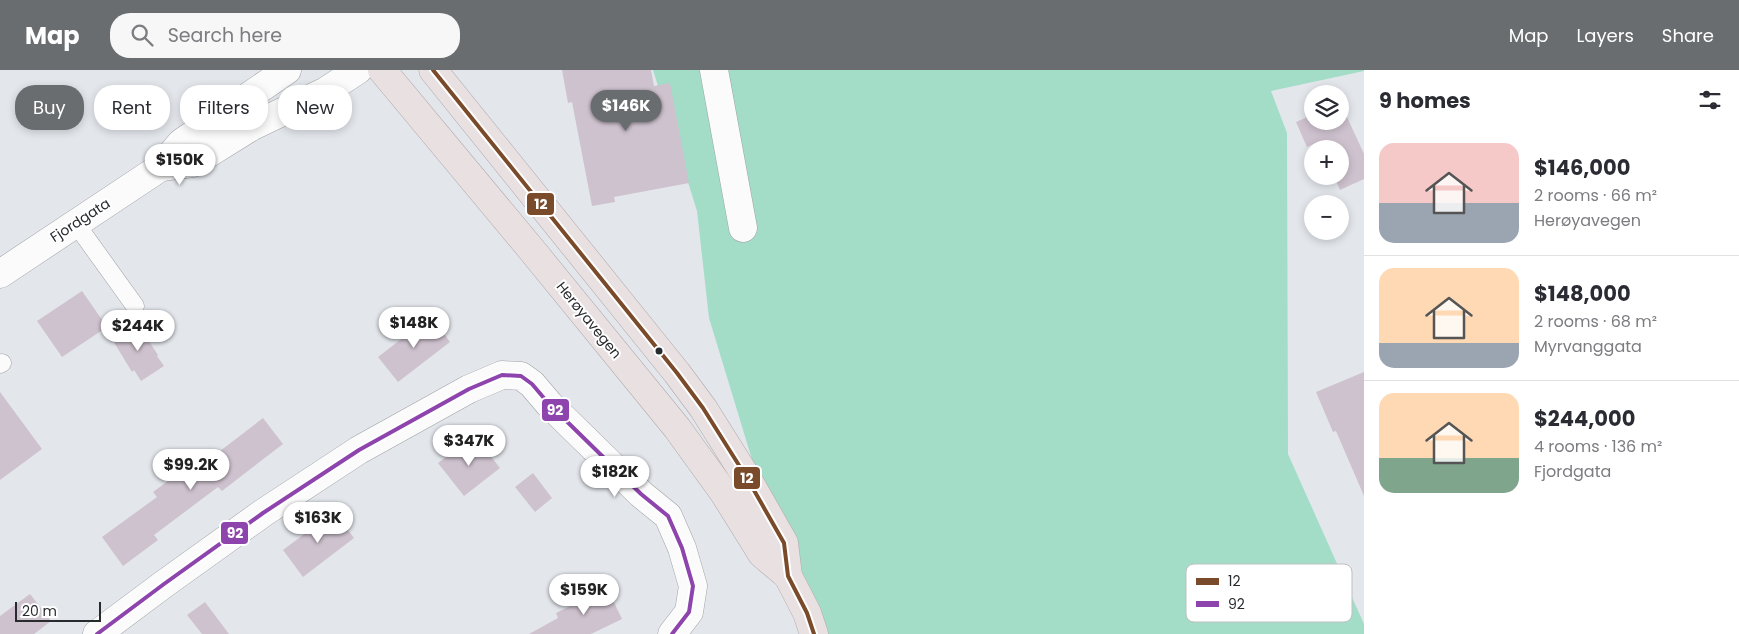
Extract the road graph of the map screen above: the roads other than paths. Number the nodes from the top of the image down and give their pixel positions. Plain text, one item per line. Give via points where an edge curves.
1 (287, 70) edge
2 (358, 70) edge
3 (382, 70) edge
4 (433, 70) edge
5 (714, 70) edge
6 (161, 167) junction
7 (76, 224) junction
8 (743, 228) dead end
9 (0, 274) edge
10 (135, 306) dead end
11 (788, 576) junction
12 (97, 634) edge
13 (672, 634) edge
14 (814, 634) edge

1 - 6 street, Fjordgata via 182,143
2 - 6 street, Fjordgata via 326,91 251,127 193,163
3 - 11 highway, Herøyavegen via 677,428 724,493 762,554
4 - 11 highway, Herøyavegen via 703,408 784,543
5 - 8 street
6 - 7 street, Fjordgata
7 - 9 street, Fjordgata
7 - 10 lane
11 - 14 highway, Herøyavegen
12 - 13 street via 263,513 359,450 469,389 502,376 521,376 532,384 634,487 668,516 693,586 689,612

